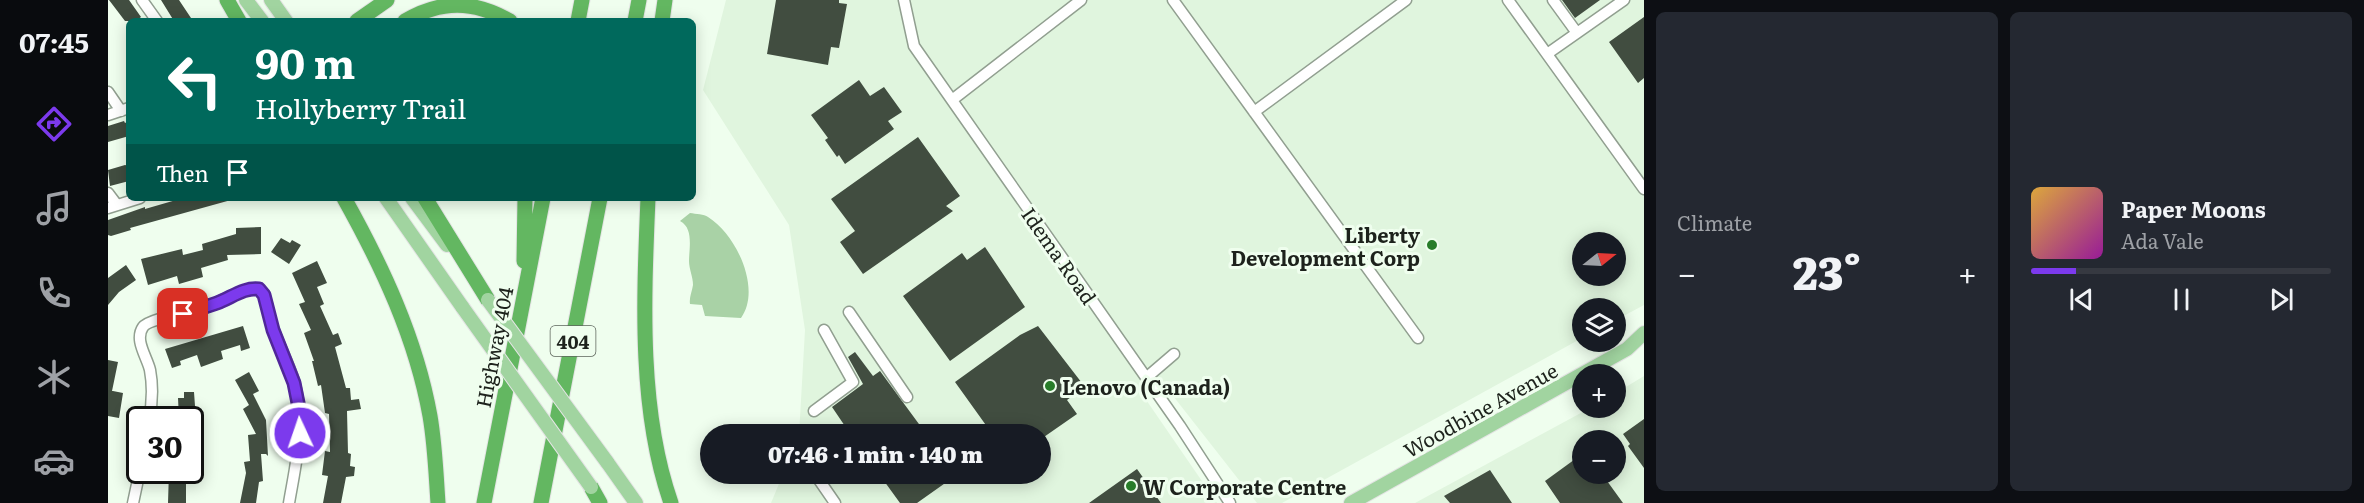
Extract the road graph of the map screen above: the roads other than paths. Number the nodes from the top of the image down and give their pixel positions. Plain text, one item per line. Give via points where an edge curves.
1 (142, 0) edge
2 (227, 0) edge
3 (246, 0) edge
4 (271, 0) edge
5 (387, 0) edge
6 (582, 0) edge
7 (639, 0) edge
8 (665, 0) edge
9 (904, 0) edge
10 (1081, 0) edge
11 (1173, 0) edge
12 (1406, 0) edge
13 (1508, 0) edge
14 (1553, 0) edge
15 (1624, 0) edge
16 (155, 18) edge
17 (237, 18) edge
18 (260, 18) edge
19 (284, 18) edge
20 (361, 18) edge
21 (409, 18) edge
22 (505, 18) edge
23 (579, 18) edge
24 (636, 18) edge
25 (662, 18) edge
26 (1577, 33) junction
27 (1547, 54) junction
28 (108, 92) edge
29 (952, 100) junction
30 (125, 110) edge
31 (1254, 112) junction
32 (108, 115) edge
33 (1644, 189) edge
34 (108, 193) edge
35 (130, 201) edge
36 (346, 201) edge
37 (388, 201) edge
38 (414, 201) edge
39 (426, 201) edge
40 (525, 201) edge
41 (542, 201) edge
42 (599, 201) edge
43 (648, 201) edge
44 (112, 206) edge
45 (488, 300) junction
46 (523, 303) junction
47 (849, 312) dead end
48 (824, 330) dead end
49 (1644, 333) edge
50 (1418, 338) dead end
51 (1644, 347) edge
52 (1627, 350) junction
53 (1174, 354) dead end
54 (1146, 378) junction
55 (907, 397) dead end
56 (151, 406) edge
57 (814, 411) dead end
58 (137, 484) edge
59 (822, 484) edge
60 (591, 487) joint
61 (133, 503) edge
62 (289, 503) edge
63 (438, 503) edge
64 (484, 503) edge
65 (543, 503) edge
66 (601, 503) edge
67 (636, 503) edge
68 (671, 503) edge
69 (835, 503) edge
70 (1230, 503) edge
71 (1351, 503) edge

1 - 16 street
2 - 17 highway
3 - 18 main road
4 - 19 main road
5 - 20 highway
6 - 23 highway
7 - 24 highway
8 - 25 highway
9 - 29 street, Idema Road via 914,46
10 - 29 street
11 - 31 street
12 - 31 street
13 - 27 street
14 - 26 street
15 - 26 street
21 - 22 highway via 438,4 461,3 488,8
26 - 27 street
27 - 33 street
28 - 30 street
29 - 54 street, Idema Road
30 - 32 street
31 - 50 street
34 - 44 street
35 - 44 street
36 - 63 highway via 389,288 414,352 430,417
37 - 60 main road, bridge
38 - 45 main road
39 - 45 highway
40 - 46 highway
41 - 46 highway, Highway 404
42 - 65 highway, 404
43 - 68 highway via 644,282 648,388 663,482
45 - 67 main road, bridge
46 - 64 highway, Highway 404
47 - 55 street
48 - 57 street via 853,382
49 - 52 main road, Woodbine Avenue
51 - 52 main road, Woodbine Avenue
52 - 71 main road, Woodbine Avenue
53 - 54 street
54 - 70 street, Idema Road
56 - 62 street via 150,369 140,336 143,326 157,318 213,305 251,288 259,289 298,399 300,438
58 - 61 street
59 - 69 street
60 - 66 highway

